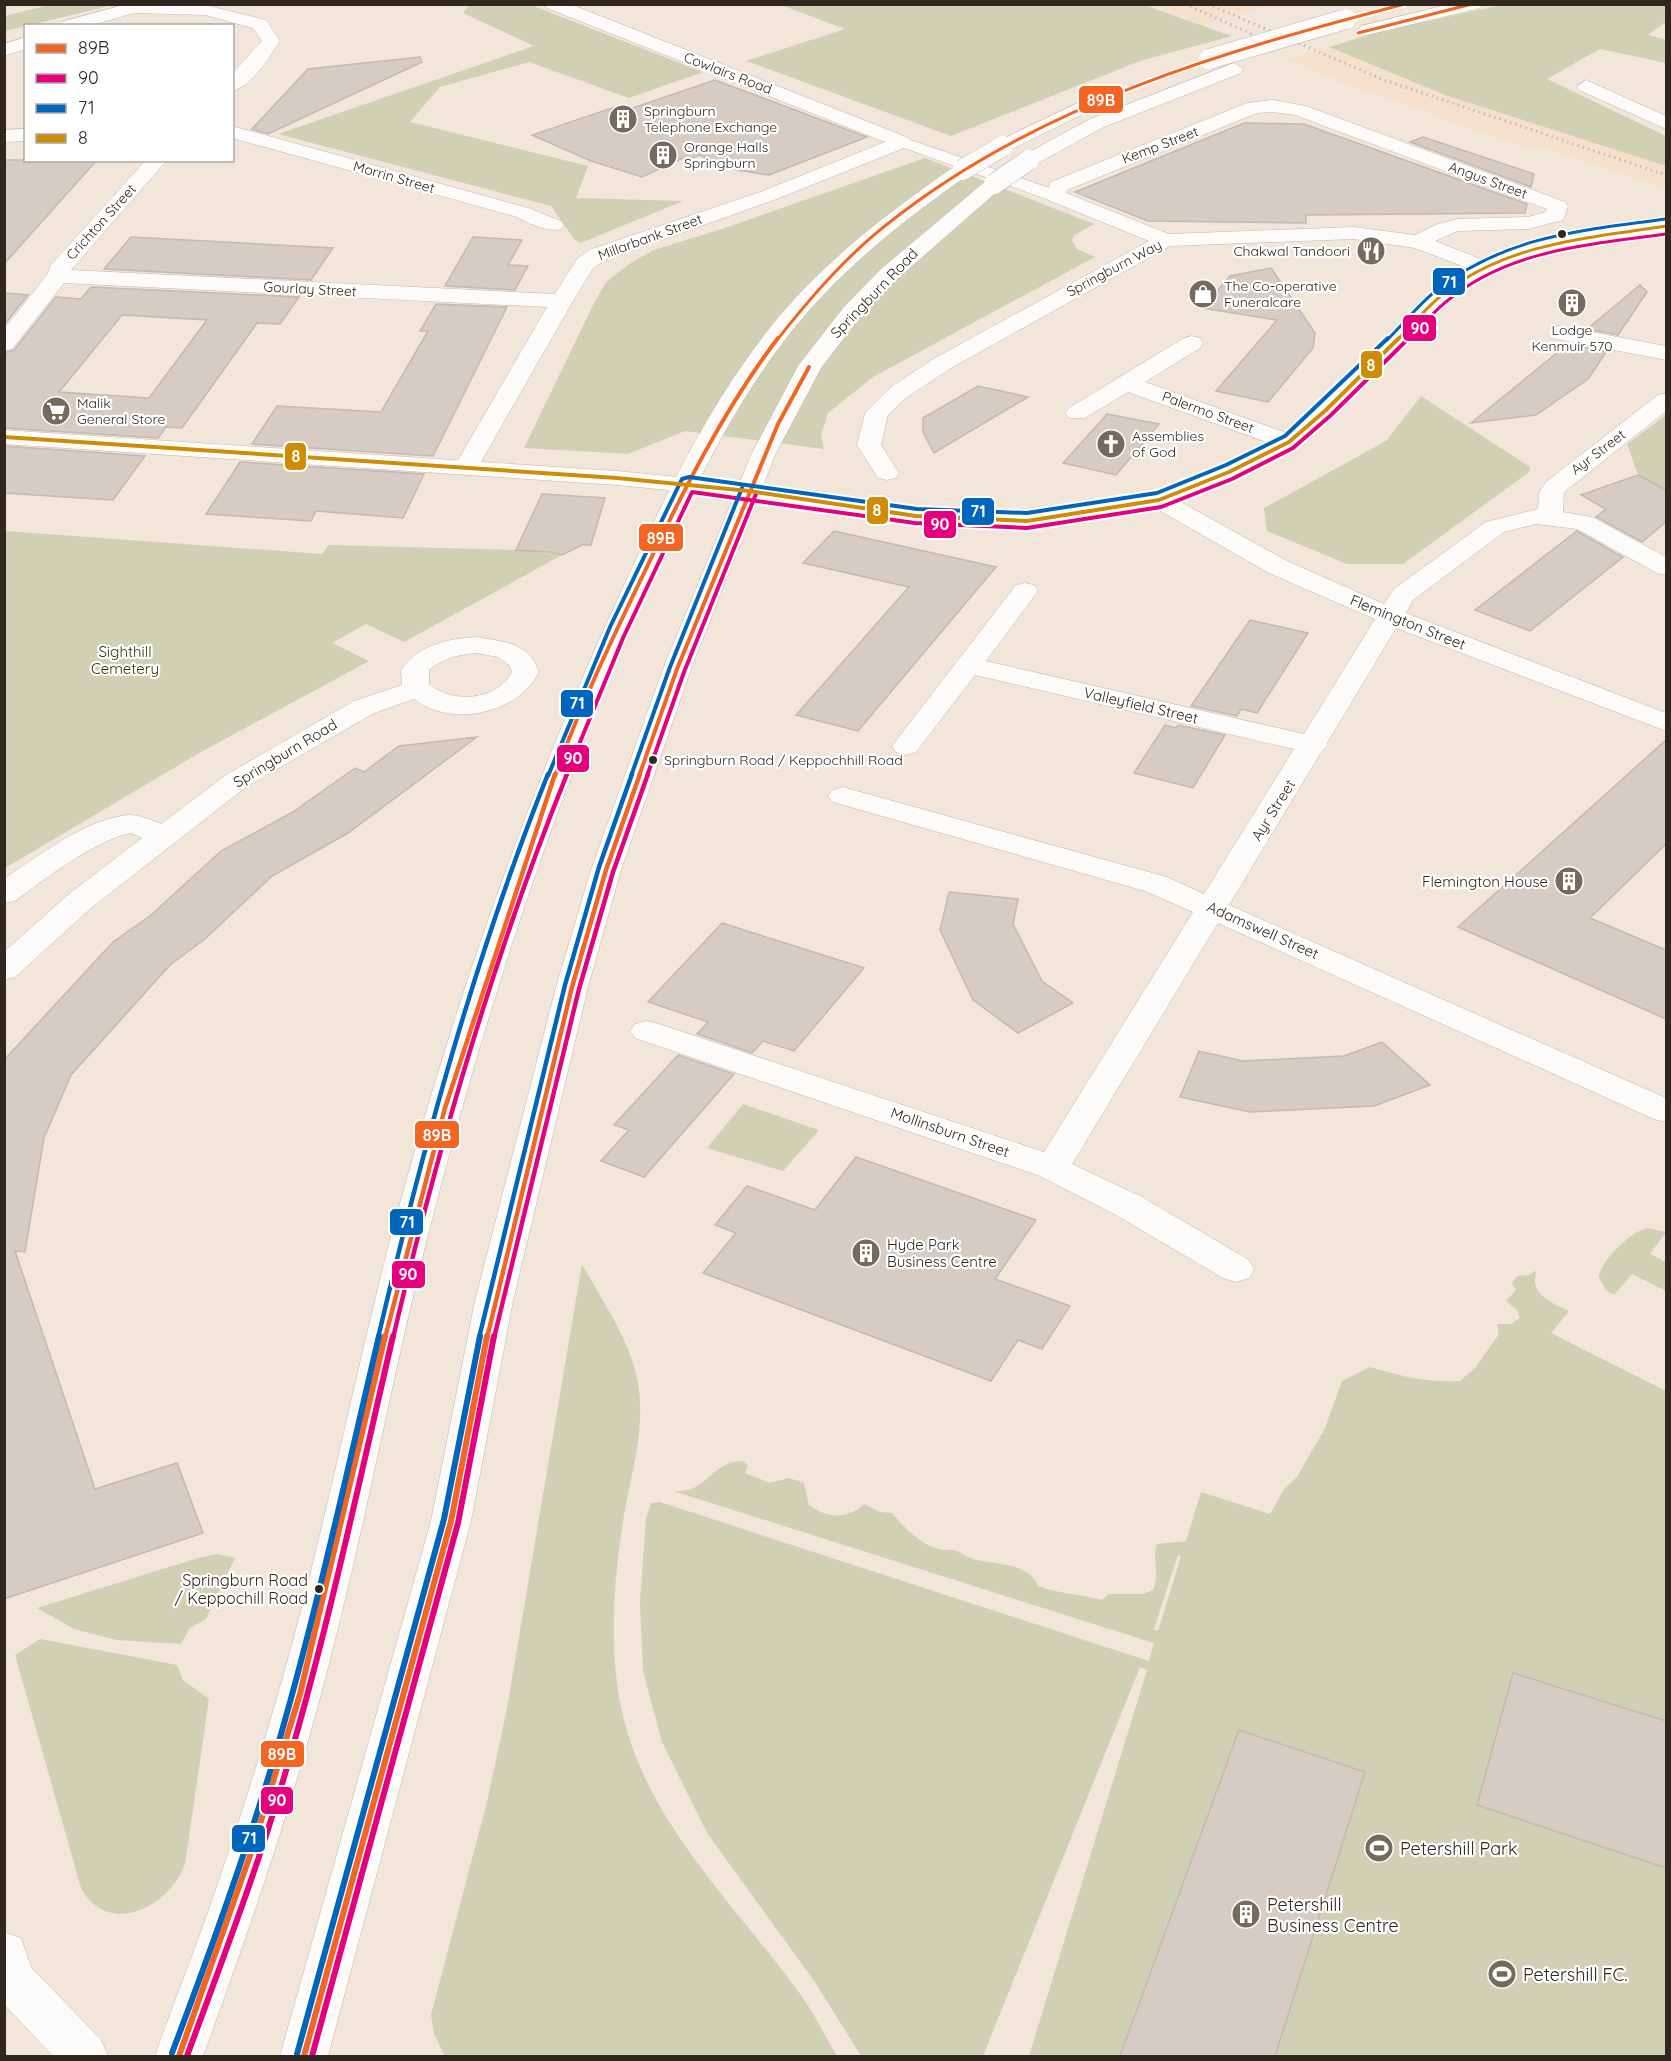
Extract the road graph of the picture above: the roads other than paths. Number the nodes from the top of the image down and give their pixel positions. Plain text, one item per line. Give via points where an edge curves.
1 (553, 4) edge
2 (1407, 4) edge
3 (1474, 4) edge
4 (74, 24) edge
5 (24, 43) edge
6 (4, 51) edge
7 (234, 83) edge
8 (1586, 86) dead end
9 (1273, 106) joint
10 (1666, 123) edge
11 (234, 133) edge
12 (24, 135) edge
13 (4, 136) edge
14 (902, 142) junction
15 (155, 162) edge
16 (1055, 196) junction
17 (554, 225) dead end
18 (1666, 226) edge
19 (1166, 240) junction
20 (1419, 242) junction
21 (1482, 268) junction
22 (58, 276) junction
23 (562, 301) junction
24 (1558, 333) dead end
25 (5, 342) edge
26 (1192, 342) dead end
27 (1666, 353) edge
28 (1126, 383) junction
29 (1666, 400) edge
30 (1077, 413) dead end
31 (4, 437) edge
32 (1289, 442) junction
33 (466, 467) junction
34 (887, 473) dead end
35 (688, 484) junction
36 (749, 491) junction
37 (1159, 500) junction
38 (1550, 516) junction
39 (1666, 567) edge
40 (1025, 591) dead end
41 (1389, 616) junction
42 (968, 665) junction
43 (417, 689) dead end
44 (1666, 723) edge
45 (1314, 745) junction
46 (906, 746) dead end
47 (843, 795) dead end
48 (162, 836) junction
49 (4, 894) edge
50 (1212, 907) junction
51 (4, 970) edge
52 (647, 1031) dead end
53 (1666, 1111) edge
54 (1052, 1168) junction
55 (1236, 1269) dead end
56 (4, 1953) edge
57 (84, 2056) edge
58 (179, 2056) edge
59 (304, 2056) edge

1 - 14 street, Cowlairs Road
2 - 35 street, bridge via 1209,59 1085,106 962,170 891,220 805,301 755,365
3 - 36 street, Springburn Road, bridge via 1234,69 1107,119 1029,160 994,184 888,275 828,340 778,424
4 - 7 street via 134,8 205,10 260,24 270,41 256,62
5 - 6 street
8 - 10 street
9 - 16 street, Kemp Street via 1254,107 1099,169 1058,186
9 - 20 street, Angus Street via 1299,110 1558,206 1556,216 1530,223 1468,224 1435,230
11 - 17 street, Morrin Street via 520,212
12 - 13 street
14 - 16 street
14 - 23 street, Millarbank Street via 768,196 597,255 585,264
15 - 22 street, Crichton Street via 59,270
16 - 19 street
18 - 21 street via 1545,244
19 - 20 street, Springburn Way via 1354,233
19 - 34 street, Springburn Way via 943,363 899,392 877,413 869,445
20 - 21 street, Springburn Way
21 - 32 street via 1443,294
22 - 23 street, Gourlay Street
22 - 25 street, Crichton Street
23 - 33 street, Millarbank Street
24 - 27 street
26 - 28 street
28 - 30 street
28 - 32 street, Palermo Street
29 - 38 street, Ayr Street via 1555,487
31 - 33 street
32 - 37 street
33 - 35 street
35 - 36 street
35 - 58 street via 567,744 465,1042 423,1183 313,1646 279,1768 239,1893
36 - 37 street via 905,515 1027,521
36 - 59 street, Springburn Road via 677,669 606,870 575,977 494,1302 451,1521
37 - 41 street, Flemington Street via 1278,567
38 - 39 street, Ayr Street via 1590,525
38 - 41 street, Ayr Street via 1495,527 1404,595
40 - 42 street
41 - 44 street, Flemington Street
41 - 45 street, Ayr Street
42 - 45 street, Valleyfield Street
42 - 46 street
43 - 48 street, Springburn Road via 364,707 242,778
45 - 50 street, Ayr Street
47 - 50 street, Adamswell Street via 1156,884
48 - 49 street via 135,825 115,827
48 - 51 street, Springburn Road via 80,901
50 - 53 street, Adamswell Street
50 - 54 street, Ayr Street
52 - 54 street, Mollinsburn Street
54 - 55 street, Mollinsburn Street via 1129,1206
56 - 57 street via 11,1978

